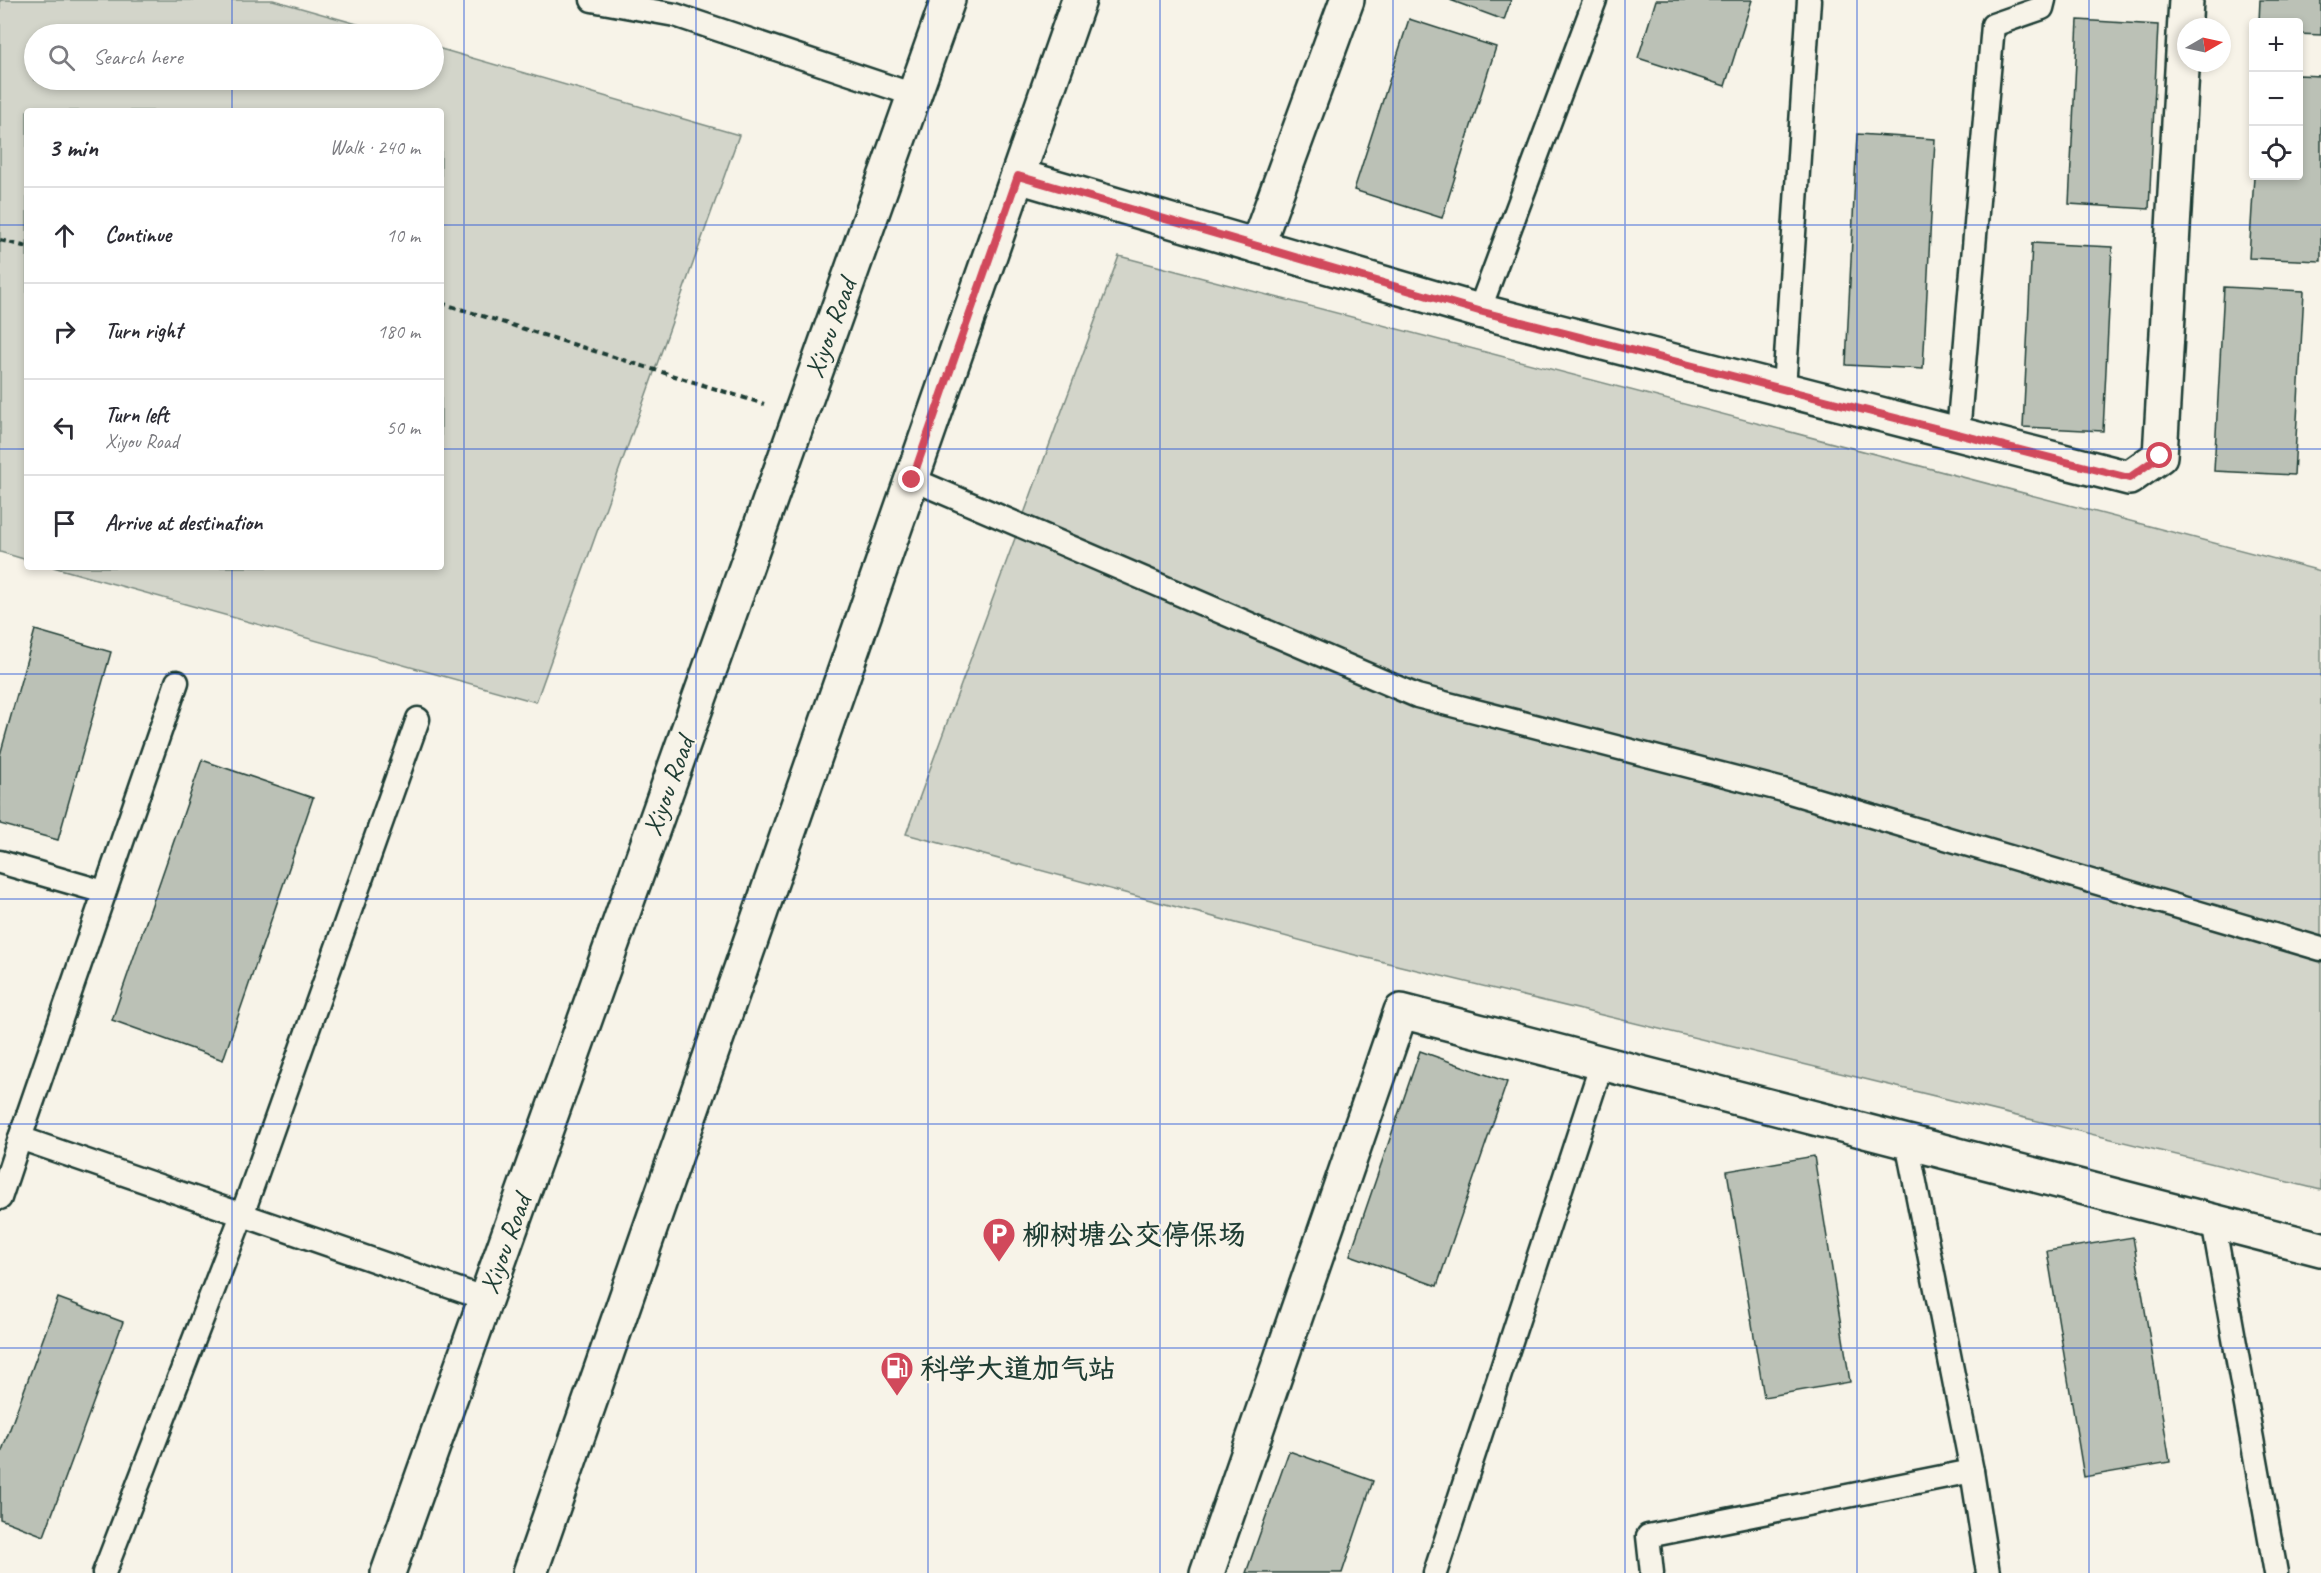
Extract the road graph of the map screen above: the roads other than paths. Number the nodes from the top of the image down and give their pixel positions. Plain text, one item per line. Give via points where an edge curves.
1 (592, 0) edge
2 (948, 0) edge
3 (1079, 0) edge
4 (1347, 0) edge
5 (1594, 0) edge
6 (1809, 0) edge
7 (2044, 0) edge
8 (2186, 0) edge
9 (678, 8) edge
10 (914, 95) junction
11 (1018, 176) junction
12 (1257, 246) junction
13 (1479, 311) junction
14 (1784, 389) junction
15 (1958, 434) junction
16 (912, 480) junction
17 (177, 682) dead end
18 (417, 719) dead end
19 (0, 862) edge
20 (104, 892) junction
21 (2321, 949) edge
22 (1602, 1063) junction
23 (20, 1138) junction
24 (1907, 1142) junction
25 (0, 1198) edge
26 (242, 1215) junction
27 (2214, 1221) junction
28 (2321, 1249) edge
29 (486, 1299) junction
30 (1972, 1471) junction
31 (104, 1573) edge
32 (388, 1573) edge
33 (530, 1573) edge
34 (1207, 1573) edge
35 (1435, 1573) edge
36 (1652, 1573) edge
37 (1988, 1573) edge
38 (2276, 1573) edge

1 - 9 lane
2 - 10 street, Xiyou Road
3 - 11 street
4 - 12 street
5 - 13 lane
6 - 14 lane
7 - 15 lane via 2042,8 1993,25
8 - 15 street via 2160,456 2129,478
9 - 10 lane
10 - 29 street, Xiyou Road
11 - 12 street
11 - 16 street
12 - 13 street
13 - 14 street
14 - 15 street
16 - 21 lane via 1416,696 1783,790
16 - 33 street
17 - 20 lane
18 - 26 lane
19 - 20 lane
20 - 23 lane
22 - 24 street
22 - 34 street via 1401,1011
22 - 35 lane
23 - 25 lane
23 - 26 lane
24 - 27 street
24 - 30 lane
26 - 29 lane
26 - 31 lane
27 - 28 street
27 - 38 lane
29 - 32 street, Xiyou Road
30 - 36 lane via 1648,1536
30 - 37 lane

